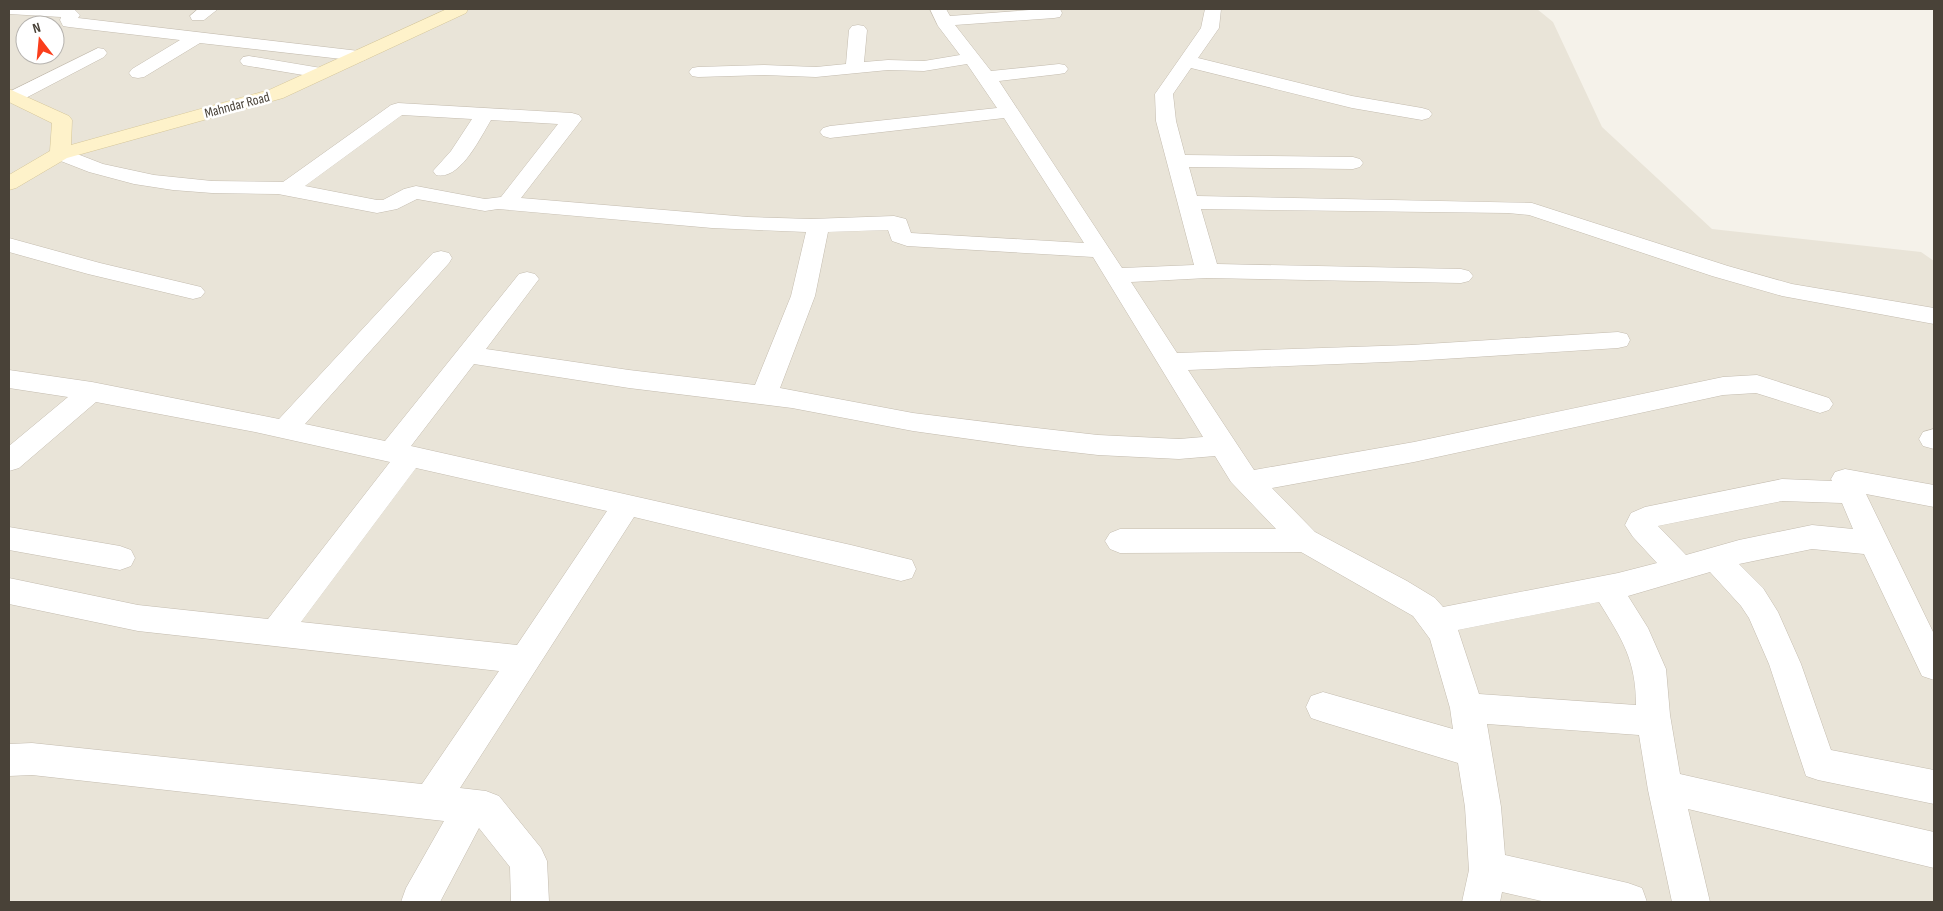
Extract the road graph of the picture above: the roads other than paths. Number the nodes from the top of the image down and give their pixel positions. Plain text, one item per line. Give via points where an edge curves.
1 (460, 9) edge
2 (1051, 9) edge
3 (1213, 9) edge
4 (9, 10) edge
5 (941, 15) edge
6 (858, 30) dead end
7 (197, 37) junction
8 (98, 53) dead end
9 (359, 56) junction
10 (971, 58) junction
11 (249, 61) dead end
12 (1186, 61) junction
13 (855, 68) junction
14 (1059, 69) dead end
15 (698, 72) dead end
16 (138, 73) dead end
17 (321, 73) junction
18 (986, 77) junction
19 (11, 96) edge
20 (1010, 112) junction
21 (485, 114) junction
22 (1422, 114) dead end
23 (830, 132) dead end
24 (60, 154) junction
25 (1177, 161) junction
26 (1354, 163) dead end
27 (443, 171) dead end
28 (9, 184) edge
29 (286, 189) junction
30 (1188, 202) junction
31 (506, 204) junction
32 (819, 224) junction
33 (9, 245) edge
34 (441, 258) dead end
35 (1107, 263) junction
36 (1207, 271) junction
37 (1461, 276) dead end
38 (527, 280) dead end
39 (193, 292) dead end
40 (1934, 316) edge
41 (1618, 340) dead end
42 (468, 355) junction
43 (1169, 362) junction
44 (9, 380) edge
45 (92, 391) junction
46 (764, 396) junction
47 (1820, 404) dead end
48 (286, 428) junction
49 (1223, 446) junction
50 (401, 454) junction
51 (9, 461) edge
52 (1248, 482) junction
53 (1852, 493) junction
54 (1934, 496) edge
55 (627, 505) junction
56 (9, 538) edge
57 (1305, 540) junction
58 (1120, 541) dead end
59 (1874, 543) junction
60 (120, 558) dead end
61 (1715, 558) junction
62 (1680, 568) junction
63 (900, 569) dead end
64 (1607, 588) junction
65 (9, 591) edge
66 (1436, 621) junction
67 (275, 633) junction
68 (525, 660) junction
69 (1934, 666) edge
70 (1323, 707) dead end
71 (1468, 708) junction
72 (1653, 721) junction
73 (1473, 751) junction
74 (9, 760) edge
75 (1665, 787) junction
76 (1934, 787) edge
77 (431, 802) junction
78 (471, 806) junction
79 (1934, 850) edge
80 (1485, 886) edge
81 (420, 902) edge
82 (530, 902) edge
83 (1628, 902) edge
84 (1691, 902) edge

1 - 9 street, Mahndar Road
2 - 5 street via 1054,13 1018,17
3 - 12 street via 1210,28
4 - 7 street via 71,13 69,22
5 - 10 street
6 - 13 street
7 - 9 street
7 - 16 street
8 - 19 street
9 - 17 street, Mahndar Road
10 - 13 street via 924,66
10 - 18 street
11 - 17 street
12 - 22 street via 1346,101
12 - 25 street via 1164,94 1166,121
13 - 15 street via 816,72
14 - 18 street
17 - 24 street, Mahndar Road via 276,94
18 - 20 street
19 - 24 street via 62,120
20 - 23 street
20 - 35 street
21 - 27 street via 459,155
21 - 29 street via 398,109
21 - 31 street via 572,119
24 - 28 street, Mahndar Road
24 - 29 street via 79,163 163,182
25 - 26 street
25 - 30 street
29 - 31 street via 374,206 394,203 416,192 485,205
30 - 36 street
30 - 40 street via 1508,206 1532,209 1790,292
31 - 32 street via 694,220
32 - 35 street via 894,223 898,224 900,236 907,239
32 - 46 street via 803,296
33 - 39 street
34 - 48 street
35 - 36 street
35 - 43 street
36 - 37 street
38 - 42 street
41 - 43 street via 1411,353
42 - 46 street
42 - 50 street
43 - 49 street
44 - 45 street
45 - 48 street
45 - 51 street
46 - 49 street via 913,422 1098,445 1179,449
47 - 52 street via 1757,384 1723,386 1414,452
48 - 50 street
49 - 52 street via 1240,475
50 - 55 street
50 - 67 street
52 - 57 street
53 - 54 street via 1845,479
53 - 59 street
53 - 62 street via 1782,490 1669,512 1641,521 1643,529
55 - 63 street via 781,538
55 - 68 street
56 - 60 street
57 - 58 street
57 - 66 street via 1424,607
59 - 61 street via 1812,537
59 - 69 street
61 - 62 street
61 - 76 street via 1762,612 1785,664 1818,764
62 - 64 street
64 - 66 street
64 - 72 street via 1641,645 1650,669
65 - 67 street via 138,618
66 - 71 street
67 - 68 street
68 - 77 street
70 - 73 street
71 - 72 street
71 - 73 street
72 - 75 street
73 - 80 street via 1483,807
74 - 77 street via 32,758
75 - 79 street
75 - 84 street
77 - 78 street
78 - 81 street
78 - 82 street via 486,808 528,861
80 - 83 street

